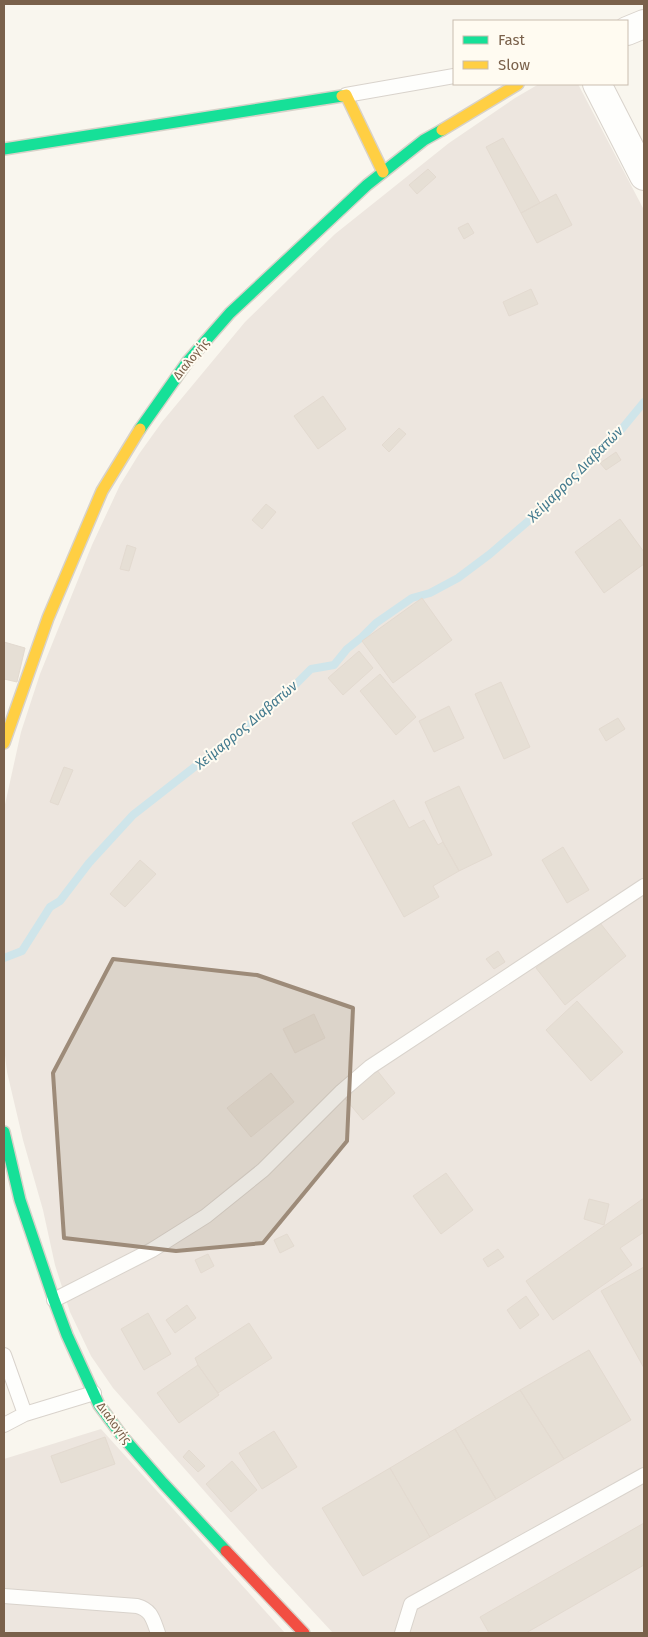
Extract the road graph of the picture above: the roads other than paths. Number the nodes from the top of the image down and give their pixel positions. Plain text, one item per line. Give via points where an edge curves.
1 (644, 24) edge
2 (628, 31) edge
3 (453, 76) edge
4 (513, 85) edge
5 (598, 85) edge
6 (346, 95) junction
7 (4, 149) edge
8 (383, 172) junction
9 (644, 176) edge
10 (4, 743) edge
11 (644, 886) edge
12 (4, 1132) edge
13 (54, 1300) junction
14 (4, 1355) edge
15 (94, 1393) junction
16 (25, 1414) junction
17 (4, 1426) edge
18 (644, 1475) edge
19 (4, 1596) edge
20 (158, 1633) edge
21 (304, 1633) edge
22 (402, 1633) edge

1 - 2 street
3 - 6 lane
4 - 8 street, Διαλογής via 424,140
5 - 9 street
6 - 7 street
6 - 8 street
8 - 10 street, Διαλογής via 230,313 156,403 102,490 48,618
11 - 13 lane via 370,1067 263,1170 206,1216 152,1250
12 - 13 street, Διαλογής via 20,1200
13 - 15 street, Διαλογής
14 - 16 lane
15 - 16 lane
15 - 21 street, Διαλογής via 122,1436
16 - 17 lane
18 - 22 lane via 411,1604
19 - 20 lane via 145,1608 151,1614

